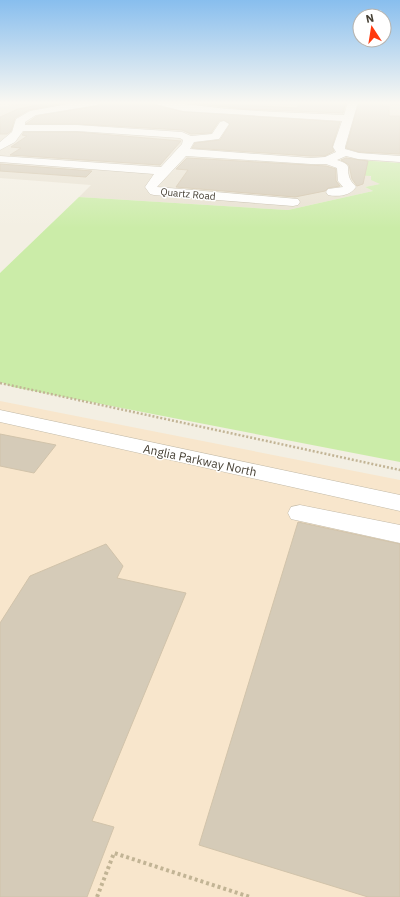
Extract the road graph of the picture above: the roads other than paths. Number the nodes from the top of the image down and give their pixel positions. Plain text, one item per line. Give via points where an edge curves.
1 (188, 144) edge
2 (340, 144) edge
3 (182, 152) junction
4 (343, 153) junction
5 (0, 159) edge
6 (400, 159) edge
7 (327, 160) junction
8 (163, 171) junction
9 (332, 192) dead end
10 (293, 202) dead end
11 (0, 416) edge
12 (400, 502) edge
13 (300, 513) dead end
14 (400, 534) edge

1 - 3 street, Quartz Road
2 - 4 street
3 - 7 street via 303,161
3 - 8 street, Quartz Road
4 - 6 street
4 - 7 street
5 - 8 street
7 - 9 street via 343,166 344,181 350,187 345,191
8 - 10 street, Quartz Road via 151,187 154,191
11 - 12 street, Anglia Parkway North
13 - 14 street

